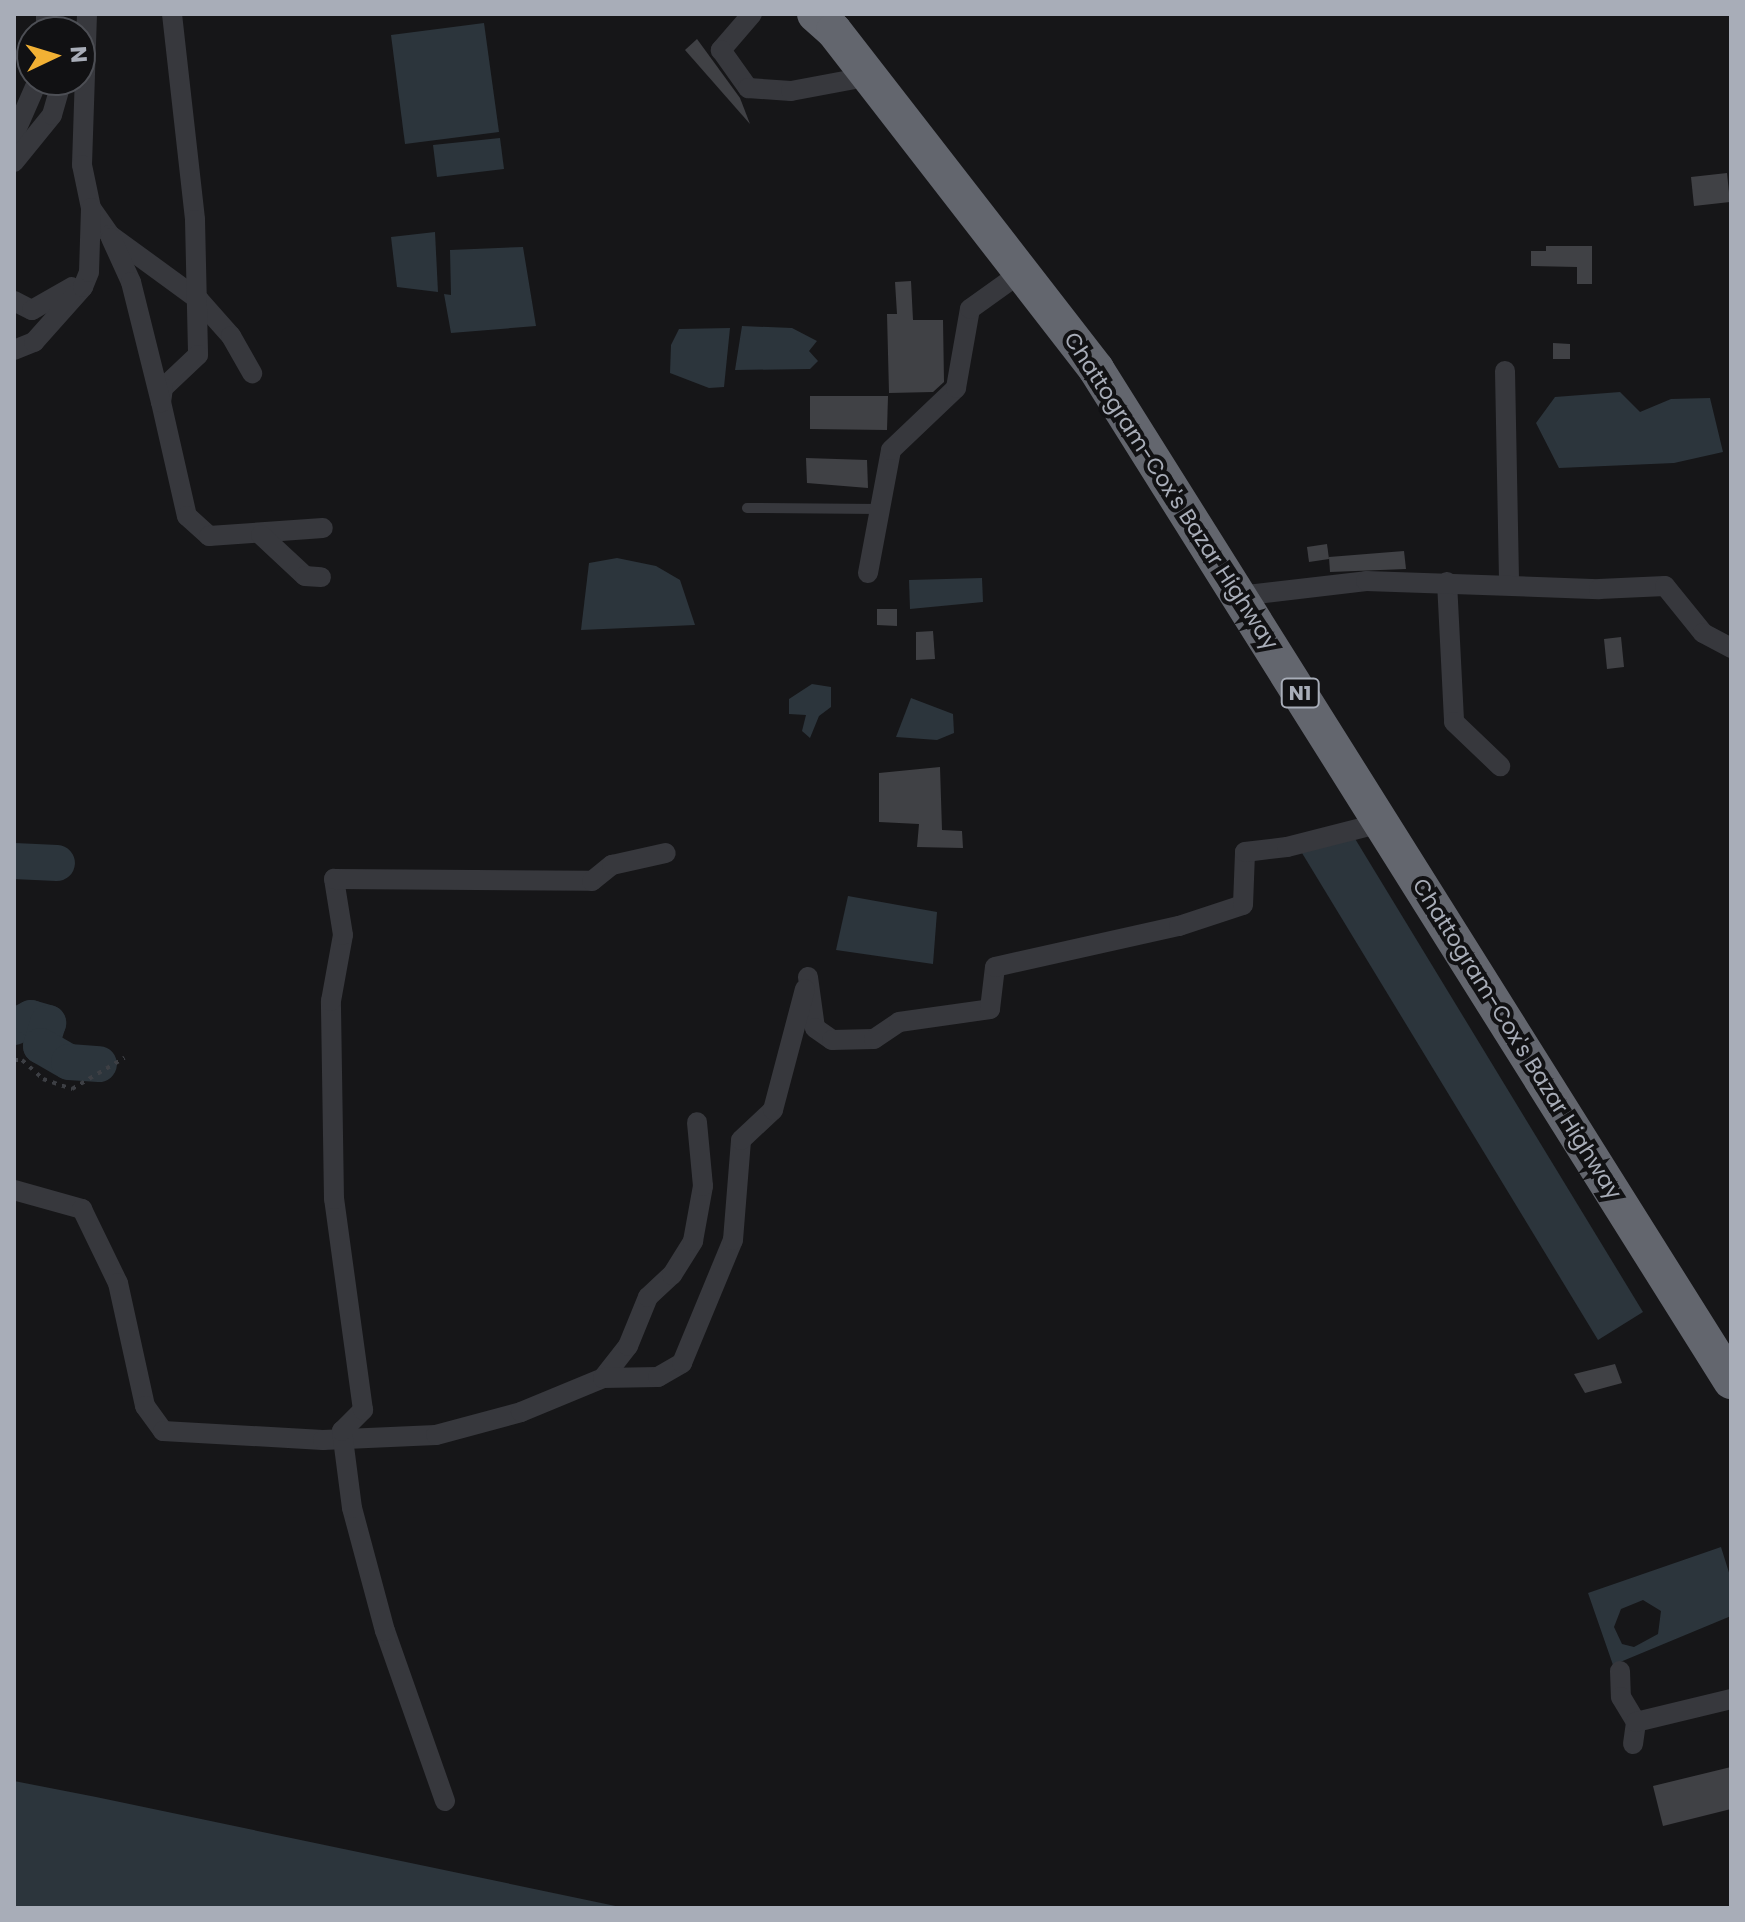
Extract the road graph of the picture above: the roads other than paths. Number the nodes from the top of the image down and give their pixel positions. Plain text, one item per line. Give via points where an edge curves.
1 (172, 14) edge
2 (752, 14) edge
3 (826, 20) edge
4 (866, 77) junction
5 (31, 96) edge
6 (57, 96) edge
7 (83, 96) edge
8 (14, 135) edge
9 (14, 162) edge
10 (91, 208) junction
11 (110, 235) junction
12 (1023, 271) junction
13 (86, 279) junction
14 (199, 300) junction
15 (14, 301) edge
16 (14, 350) edge
17 (1505, 371) dead end
18 (252, 373) dead end
19 (161, 402) junction
20 (747, 508) dead end
21 (879, 509) junction
22 (323, 528) dead end
23 (261, 535) junction
24 (868, 573) dead end
25 (321, 577) dead end
26 (1447, 582) junction
27 (1509, 584) junction
28 (1239, 596) junction
29 (1731, 648) edge
30 (1500, 766) dead end
31 (1381, 823) junction
32 (666, 853) dead end
33 (697, 1122) dead end
34 (14, 1190) edge
35 (603, 1378) junction
36 (1731, 1381) edge
37 (343, 1439) junction
38 (1620, 1671) dead end
39 (1731, 1699) edge
40 (1636, 1722) junction
41 (1633, 1744) dead end
42 (445, 1801) dead end

1 - 14 street
2 - 4 street via 721,50 748,88 791,91
3 - 4 highway, Chattogram-Cox's Bazar Highway / N1
4 - 12 highway, Chattogram-Cox's Bazar Highway / N1
5 - 8 street
6 - 9 street via 52,115
7 - 10 street via 82,165
10 - 11 street
10 - 13 street
11 - 14 street
11 - 19 street via 131,282
12 - 21 street via 970,309 956,388 891,450
12 - 28 highway, Chattogram-Cox's Bazar Highway / N1 via 1096,369
13 - 15 street via 32,310
13 - 16 street via 34,342
14 - 18 street via 231,336
14 - 19 street via 198,355 163,388
17 - 27 street
19 - 23 street via 180,493 196,529 209,536
20 - 21 lane
21 - 24 street
22 - 23 street
23 - 25 street via 305,576
26 - 27 street
26 - 28 street via 1366,581
26 - 30 street via 1454,722
27 - 29 street via 1665,586 1703,633
28 - 31 highway, Chattogram-Cox's Bazar Highway / N1
31 - 35 street via 1245,852 1243,905 1179,926 995,967 990,1009 899,1022 874,1039 832,1040 815,1028 808,977 773,1110 741,1140 733,1240 682,1363 658,1377
31 - 36 highway, Chattogram-Cox's Bazar Highway / N1
32 - 37 street via 612,865 592,881 334,879 343,935 331,1001 334,1199 363,1410 342,1431
33 - 35 street via 703,1186 693,1241 672,1275 648,1297 628,1346
34 - 37 street via 82,1209 118,1283 145,1406 163,1431
35 - 37 street via 521,1412 436,1435
37 - 42 street via 352,1508 385,1631
38 - 40 street via 1621,1697
39 - 40 street
40 - 41 street

